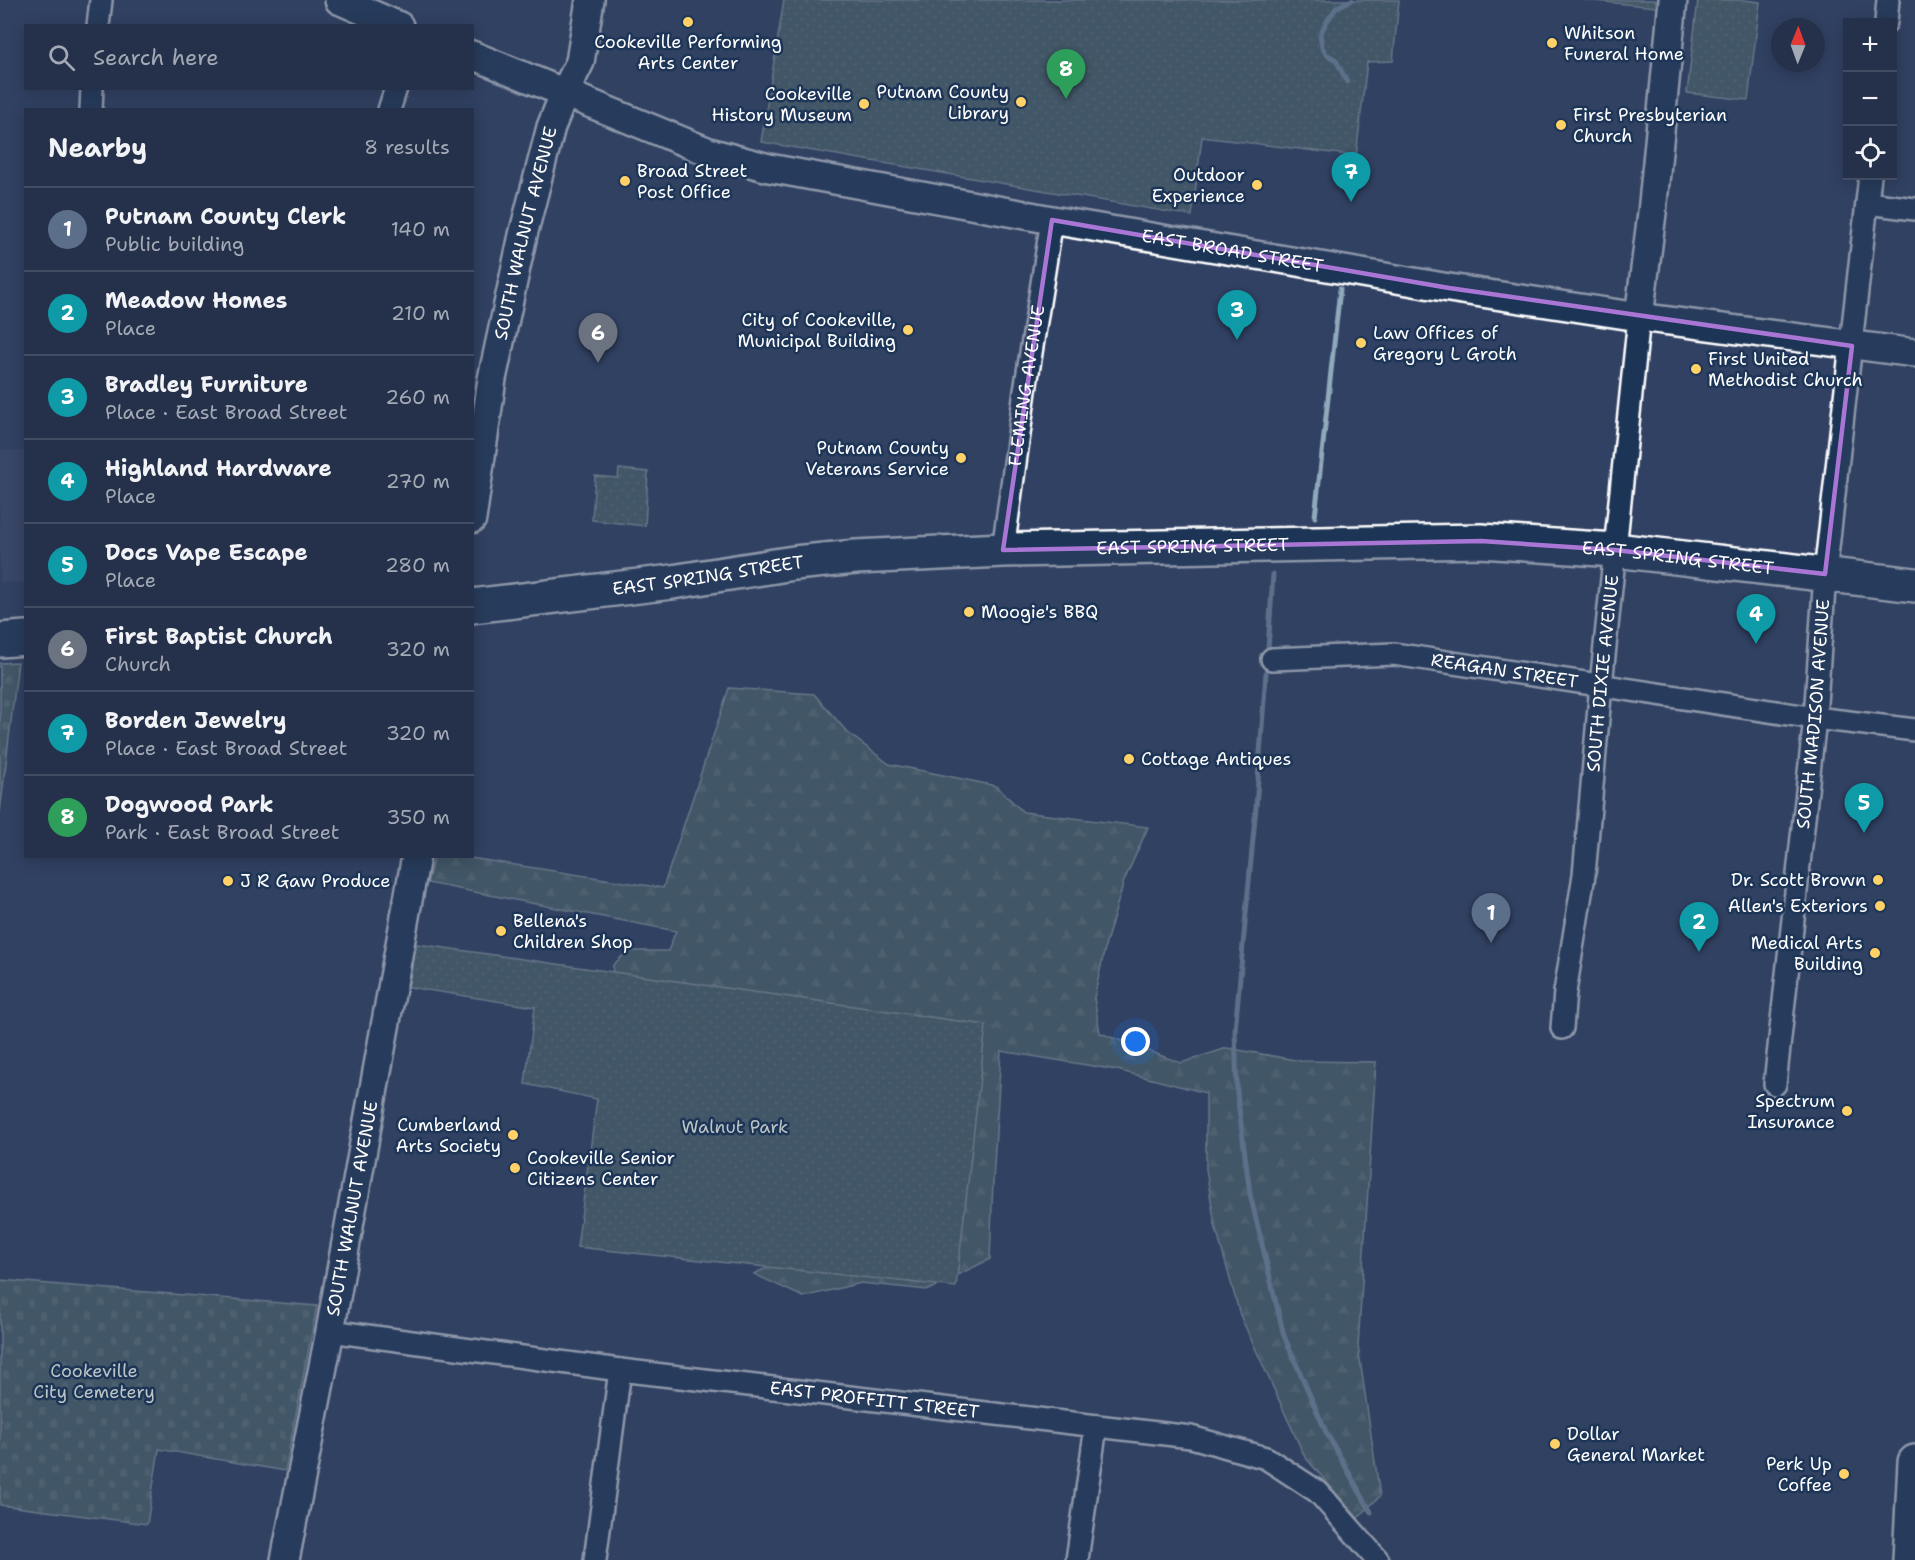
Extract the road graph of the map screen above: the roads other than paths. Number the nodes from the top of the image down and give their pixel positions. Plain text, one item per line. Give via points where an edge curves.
1 (101, 0) edge
2 (339, 0) edge
3 (590, 0) edge
4 (1673, 0) edge
5 (1888, 0) edge
6 (1886, 18) edge
7 (98, 24) edge
8 (394, 24) edge
9 (474, 56) edge
10 (92, 90) edge
11 (395, 90) edge
12 (564, 92) junction
13 (91, 108) edge
14 (389, 108) edge
15 (1870, 180) edge
16 (1867, 204) junction
17 (1915, 209) edge
18 (1052, 220) junction
19 (1639, 317) junction
20 (1852, 346) junction
21 (1915, 353) edge
22 (474, 505) edge
23 (1003, 550) junction
24 (1616, 550) junction
25 (1825, 574) junction
26 (1915, 585) edge
27 (474, 606) edge
28 (24, 638) edge
29 (0, 640) edge
30 (1272, 659) dead end
31 (1601, 686) junction
32 (1815, 718) junction
33 (1915, 730) edge
34 (416, 858) edge
35 (1562, 1028) dead end
36 (1775, 1084) dead end
37 (330, 1331) junction
38 (620, 1370) junction
39 (1096, 1426) junction
40 (1915, 1462) edge
41 (285, 1560) edge
42 (595, 1560) edge
43 (1077, 1560) edge
44 (1378, 1560) edge
45 (1910, 1560) edge

1 - 7 street
2 - 8 street
3 - 12 street, SOUTH WALNUT AVENUE via 579,62
4 - 19 street
5 - 6 street
9 - 12 street, EAST BROAD STREET
10 - 13 street
11 - 14 street
12 - 18 street, EAST BROAD STREET via 723,156
12 - 22 street, SOUTH WALNUT AVENUE via 551,127 519,254 492,379
15 - 16 street, SOUTH MADISON AVENUE
16 - 17 street
16 - 20 street, SOUTH MADISON AVENUE
18 - 19 street, EAST BROAD STREET
18 - 23 street, FLEMING AVENUE
19 - 20 street, EAST BROAD STREET
19 - 24 street, SOUTH DIXIE AVENUE
20 - 21 street, EAST BROAD STREET
20 - 25 street, SOUTH MADISON AVENUE
23 - 24 main road, EAST SPRING STREET via 1481,542
23 - 27 main road, EAST SPRING STREET via 794,563
24 - 25 main road, EAST SPRING STREET
24 - 31 street, SOUTH DIXIE AVENUE
25 - 26 main road, EAST SPRING STREET
25 - 32 street, SOUTH MADISON AVENUE
28 - 29 main road
30 - 31 street, REAGAN STREET via 1395,654
31 - 32 street, REAGAN STREET
31 - 35 street, SOUTH DIXIE AVENUE via 1584,875
32 - 33 street, REAGAN STREET
32 - 36 street, SOUTH MADISON AVENUE
34 - 37 street, SOUTH WALNUT AVENUE
37 - 38 street, EAST PROFFITT STREET
37 - 41 street, SOUTH WALNUT AVENUE
38 - 39 street, EAST PROFFITT STREET
38 - 42 street
39 - 43 street
39 - 44 street, EAST PROFFITT STREET via 1191,1437 1266,1458 1318,1492
40 - 45 main road

